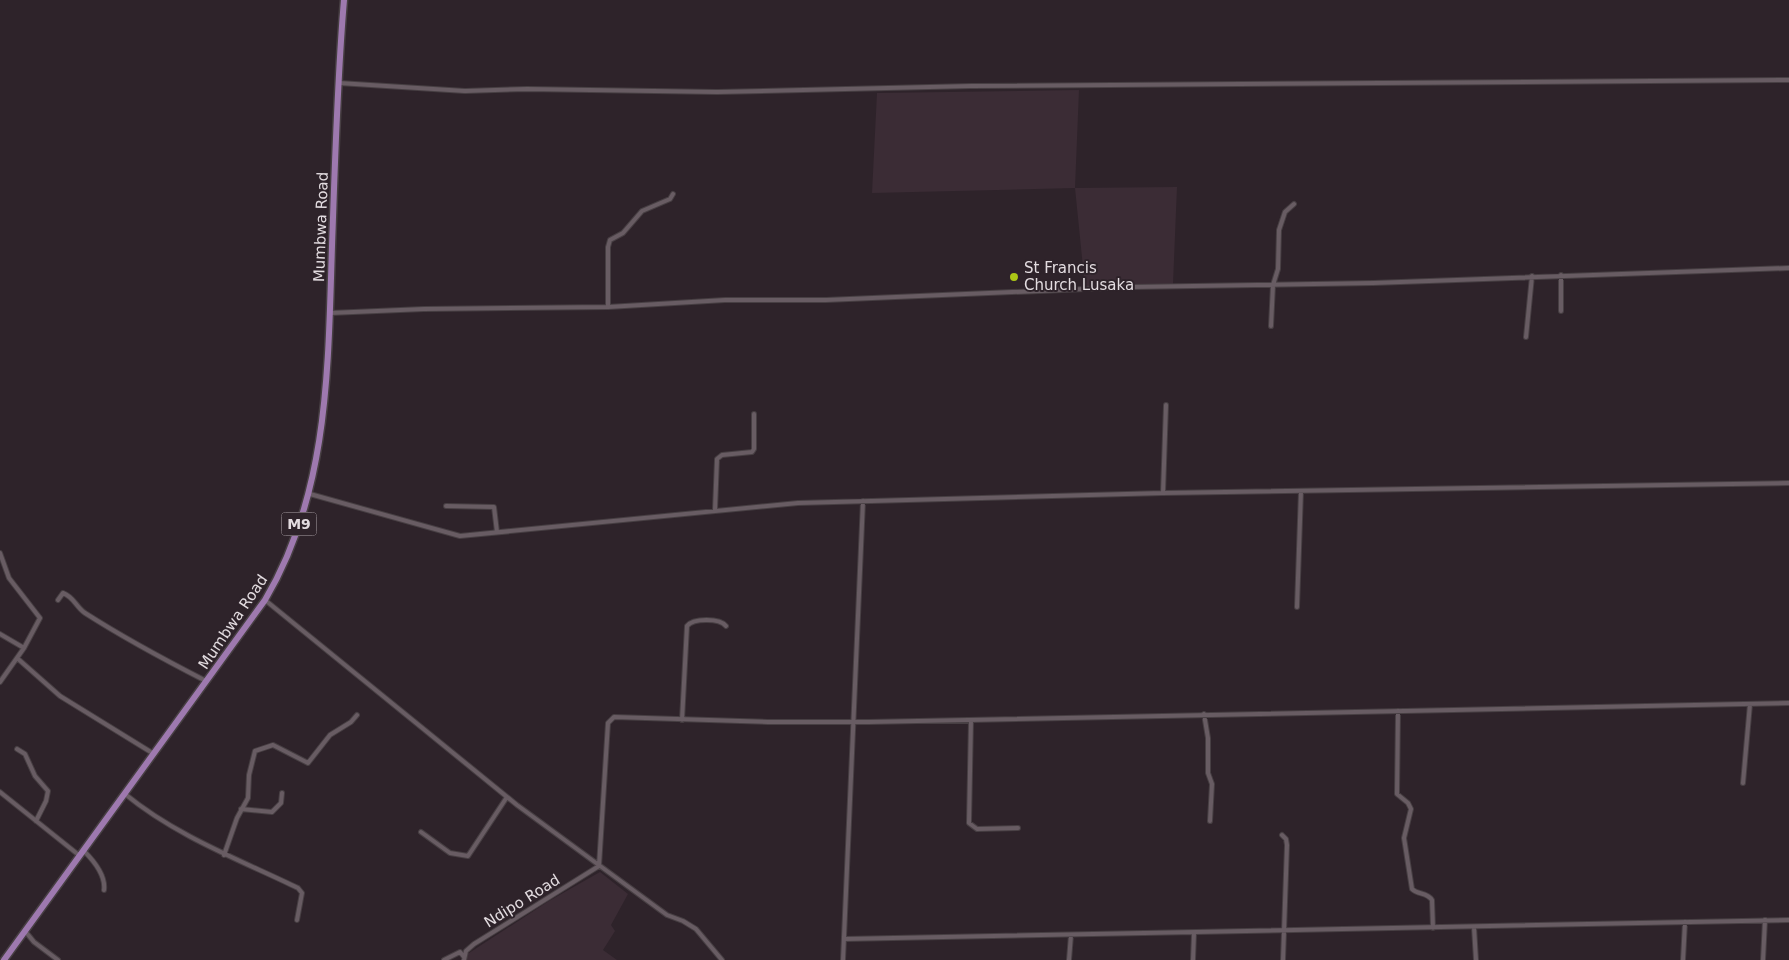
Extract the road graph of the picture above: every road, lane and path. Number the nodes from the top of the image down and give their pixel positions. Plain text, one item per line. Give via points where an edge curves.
1 (344, 0) edge
2 (1789, 80) edge
3 (339, 83) junction
4 (673, 194) dead end
5 (1294, 204) dead end
6 (1789, 268) edge
7 (1561, 275) junction
8 (1532, 276) junction
9 (1273, 285) junction
10 (608, 307) junction
11 (1561, 311) dead end
12 (330, 313) junction
13 (1271, 326) dead end
14 (1526, 337) dead end
15 (1166, 405) dead end
16 (754, 414) dead end
17 (1789, 483) edge
18 (1301, 491) junction
19 (1163, 493) junction
20 (310, 494) junction
21 (863, 501) junction
22 (446, 506) dead end
23 (716, 510) junction
24 (497, 532) junction
25 (0, 553) edge
26 (58, 600) dead end
27 (265, 600) junction
28 (1297, 607) dead end
29 (726, 626) dead end
30 (0, 634) edge
31 (24, 648) junction
32 (17, 658) junction
33 (0, 682) edge
34 (208, 682) junction
35 (1789, 703) edge
36 (1750, 704) junction
37 (1398, 711) junction
38 (1204, 714) junction
39 (358, 715) dead end
40 (682, 720) junction
41 (971, 720) junction
42 (855, 721) junction
43 (17, 749) dead end
44 (154, 754) junction
45 (1743, 783) dead end
46 (0, 792) edge
47 (282, 793) dead end
48 (125, 794) junction
49 (507, 797) junction
50 (242, 809) junction
51 (1210, 821) dead end
52 (36, 822) junction
53 (1018, 828) dead end
54 (421, 832) dead end
55 (1282, 835) dead end
56 (82, 853) junction
57 (224, 855) junction
58 (599, 866) junction
59 (104, 890) dead end
60 (297, 920) dead end
61 (1765, 920) junction
62 (1789, 920) edge
63 (1685, 922) junction
64 (1474, 927) junction
65 (1433, 928) junction
66 (1285, 931) junction
67 (25, 932) junction
68 (1194, 933) junction
69 (1071, 936) junction
70 (844, 939) junction
71 (464, 958) edge
72 (4, 960) edge
73 (58, 960) edge
74 (444, 960) edge
75 (722, 960) edge
76 (843, 960) edge
77 (1069, 960) edge
78 (1193, 960) edge
79 (1283, 960) edge
80 (1476, 960) edge
81 (1683, 960) edge
82 (1762, 960) edge

1 - 3 main road, Mumbwa Road / M9
2 - 3 street via 971,86 717,92 465,91
3 - 12 main road, Mumbwa Road / M9
4 - 10 street via 670,199 642,211 623,233 610,240
5 - 9 street via 1286,209 1280,223 1278,269
6 - 7 street
7 - 8 street
7 - 11 street
8 - 9 street
8 - 14 street
9 - 10 street via 1131,287 826,300 725,300
9 - 13 street
10 - 12 street
12 - 20 main road, Mumbwa Road / M9 via 325,411
15 - 19 street
16 - 23 street via 752,452 722,455 717,459
17 - 18 street
18 - 19 street
18 - 28 street
19 - 21 street
20 - 24 street via 460,536
20 - 27 main road, Mumbwa Road / M9
21 - 23 street
21 - 42 street
22 - 24 street via 494,507
23 - 24 street
25 - 31 street via 9,578 40,618
26 - 34 street via 66,594 84,613
27 - 34 main road, Mumbwa Road / M9
27 - 49 street
29 - 40 street via 719,621 692,621 687,626
30 - 31 street
31 - 32 street
32 - 33 street
32 - 44 street via 60,696
34 - 44 main road, Mumbwa Road / M9
35 - 36 street
36 - 37 street
36 - 45 street
37 - 38 street
37 - 65 street via 1397,794 1411,809 1404,841 1412,889 1427,894 1433,903
38 - 41 street
38 - 51 street via 1208,772 1212,784
39 - 50 street via 330,735 308,763 274,745 256,750 249,775 249,795
40 - 42 street
40 - 58 street via 614,717 609,720
41 - 42 street
41 - 53 street via 969,823 977,829
42 - 70 street
43 - 52 street via 25,754 35,776 48,791
44 - 48 main road, Mumbwa Road / M9
46 - 52 street
47 - 50 street via 280,803 272,812
48 - 56 main road, Mumbwa Road / M9
48 - 57 street
49 - 54 street via 468,856 450,853
49 - 58 street
50 - 57 street
52 - 56 street
55 - 66 street via 1287,845
56 - 59 street via 100,871 105,881
56 - 67 main road, Mumbwa Road / M9
57 - 60 street via 300,890
58 - 71 street, Ndipo Road via 474,944
58 - 75 street via 667,915 689,924
61 - 62 street
61 - 63 street
61 - 82 street
63 - 64 street
63 - 81 street
64 - 65 street
64 - 80 street
65 - 66 street
66 - 68 street
66 - 79 street
67 - 72 main road, Mumbwa Road / M9
67 - 73 street
68 - 69 street
68 - 78 street
69 - 70 street
69 - 77 street
70 - 76 street
71 - 74 street via 460,952

